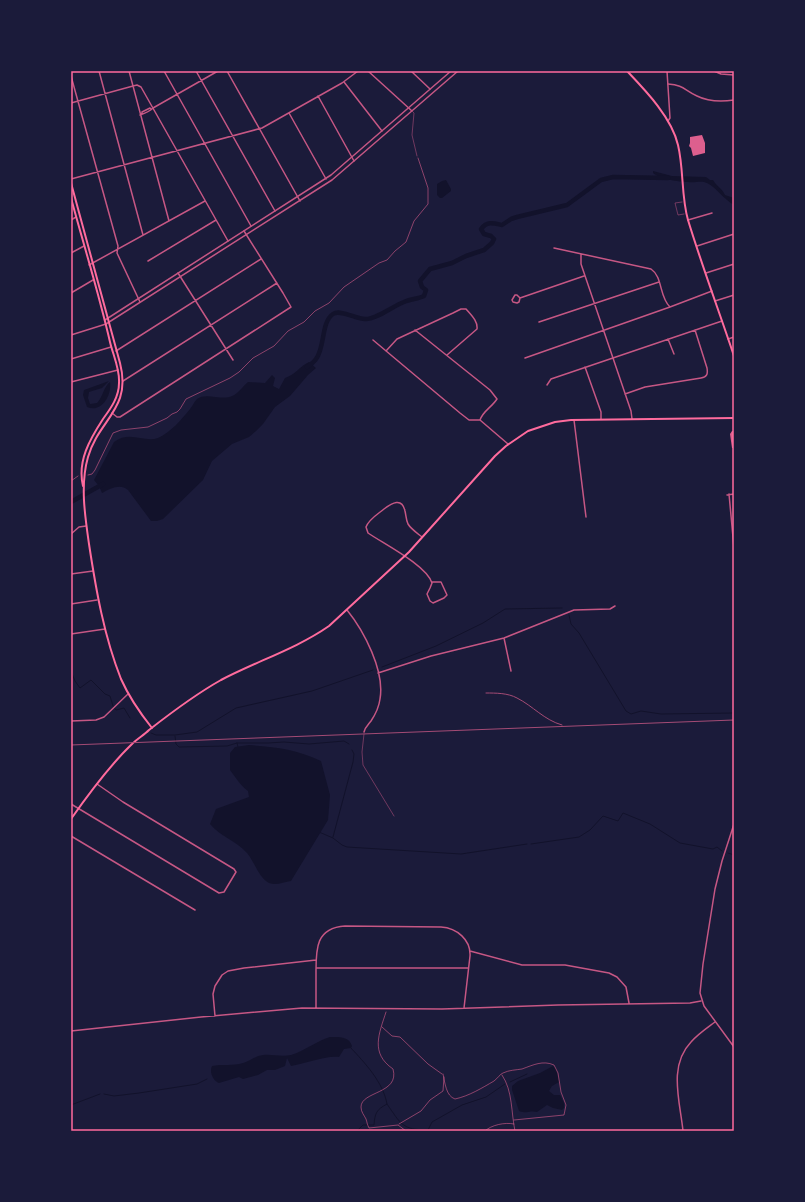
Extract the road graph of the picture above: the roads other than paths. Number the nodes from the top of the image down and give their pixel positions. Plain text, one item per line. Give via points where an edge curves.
1 (99, 71) edge
2 (129, 71) edge
3 (164, 71) edge
4 (196, 71) edge
5 (218, 71) edge
6 (227, 71) edge
7 (358, 71) edge
8 (368, 71) edge
9 (411, 71) edge
10 (452, 71) edge
11 (458, 71) edge
12 (627, 71) edge
13 (667, 71) edge
14 (714, 71) edge
15 (456, 73) junction
16 (734, 75) edge
17 (71, 76) edge
18 (201, 80) junction
19 (344, 81) junction
20 (668, 84) junction
21 (133, 86) junction
22 (431, 89) junction
23 (105, 94) junction
24 (177, 94) junction
25 (318, 96) junction
26 (734, 100) edge
27 (78, 101) junction
28 (71, 103) edge
29 (152, 108) junction
30 (408, 108) junction
31 (412, 111) junction
32 (289, 113) junction
33 (141, 114) junction
34 (668, 122) junction
35 (260, 129) junction
36 (382, 131) junction
37 (232, 136) junction
38 (205, 144) junction
39 (177, 151) junction
40 (417, 156) road end
41 (152, 157) junction
42 (352, 157) junction
43 (355, 161) junction
44 (124, 165) junction
45 (97, 172) junction
46 (71, 179) edge
47 (326, 179) junction
48 (71, 183) edge
49 (72, 187) edge
50 (298, 197) junction
51 (71, 198) edge
52 (205, 200) junction
53 (300, 201) junction
54 (684, 202) junction
55 (275, 211) junction
56 (686, 213) junction
57 (712, 213) dead end
58 (76, 217) junction
59 (71, 220) edge
60 (216, 220) junction
61 (688, 220) junction
62 (169, 221) junction
63 (252, 226) junction
64 (244, 231) junction
65 (734, 234) edge
66 (142, 235) junction
67 (246, 235) junction
68 (228, 241) junction
69 (84, 246) junction
70 (697, 246) junction
71 (554, 248) dead end
72 (117, 250) junction
73 (71, 253) edge
74 (581, 254) junction
75 (261, 259) junction
76 (148, 261) dead end
77 (92, 263) junction
78 (734, 264) edge
79 (89, 265) junction
80 (178, 273) junction
81 (706, 273) junction
82 (585, 276) junction
83 (180, 277) junction
84 (93, 280) junction
85 (659, 282) junction
86 (277, 283) junction
87 (712, 291) junction
88 (71, 293) edge
89 (734, 295) edge
90 (520, 298) junction
91 (138, 299) junction
92 (196, 301) junction
93 (716, 301) junction
94 (140, 303) junction
95 (594, 303) junction
96 (670, 307) junction
97 (106, 319) junction
98 (722, 321) junction
99 (539, 322) dead end
100 (107, 323) junction
101 (211, 325) junction
102 (415, 330) junction
103 (603, 330) junction
104 (695, 330) junction
105 (71, 335) edge
106 (734, 337) edge
107 (668, 339) junction
108 (728, 339) junction
109 (373, 340) dead end
110 (111, 348) junction
111 (226, 349) junction
112 (116, 351) junction
113 (386, 351) junction
114 (674, 354) dead end
115 (447, 355) junction
116 (734, 356) edge
117 (525, 358) dead end
118 (613, 358) junction
119 (71, 359) edge
120 (233, 360) dead end
121 (586, 367) junction
122 (118, 370) junction
123 (123, 381) junction
124 (71, 382) edge
125 (547, 385) dead end
126 (625, 394) junction
127 (112, 413) junction
128 (734, 418) edge
129 (632, 419) junction
130 (480, 420) junction
131 (574, 420) junction
132 (601, 420) junction
133 (508, 444) junction
134 (83, 475) junction
135 (734, 494) edge
136 (586, 517) dead end
137 (86, 526) junction
138 (71, 534) edge
139 (423, 538) junction
140 (734, 548) edge
141 (404, 556) junction
142 (93, 571) junction
143 (71, 574) edge
144 (432, 582) junction
145 (98, 600) junction
146 (71, 604) edge
147 (615, 606) dead end
148 (347, 610) junction
149 (106, 629) junction
150 (71, 634) edge
151 (504, 638) junction
152 (510, 671) dead end
153 (378, 673) junction
154 (128, 694) junction
155 (71, 720) edge
156 (152, 728) junction
157 (364, 732) joint
158 (96, 784) junction
159 (71, 804) edge
160 (79, 808) junction
161 (394, 816) dead end
162 (71, 819) edge
163 (734, 824) edge
164 (71, 836) edge
165 (194, 910) dead end
166 (470, 952) junction
167 (316, 960) junction
168 (316, 968) junction
169 (469, 968) junction
170 (701, 1001) junction
171 (629, 1003) junction
172 (316, 1007) junction
173 (464, 1008) junction
174 (215, 1016) junction
175 (715, 1022) junction
176 (71, 1031) edge
177 (734, 1047) edge
178 (683, 1131) edge

1 - 23 street
2 - 21 street
3 - 24 street
4 - 18 street
5 - 18 street
6 - 35 street
7 - 19 street
8 - 30 street
9 - 22 street
10 - 15 street
10 - 22 street
11 - 15 street
12 - 34 main road via 657,104
13 - 20 street
14 - 16 street
15 - 31 street
17 - 27 street
18 - 24 street
18 - 37 street
19 - 25 street
19 - 36 street
20 - 26 street via 680,85 707,100
20 - 34 street
21 - 23 street
21 - 29 street via 140,87
21 - 33 street
22 - 30 street
23 - 27 street
23 - 44 street
24 - 29 street
24 - 38 street
25 - 32 street
25 - 42 street
27 - 28 street
27 - 45 street
29 - 33 street
29 - 39 street
30 - 31 street
30 - 36 street
31 - 40 lane via 412,134
31 - 43 street
32 - 35 street
32 - 47 street
33 - 41 street
34 - 54 main road via 678,144
35 - 37 street
35 - 50 street
36 - 42 street
37 - 38 street
37 - 55 street
38 - 39 street
38 - 63 street
39 - 41 street
39 - 52 street
41 - 44 street
41 - 62 street
42 - 43 street
42 - 47 street
43 - 53 street
44 - 45 street
44 - 66 street
45 - 46 street
45 - 72 street
47 - 50 street
48 - 49 main road
49 - 77 main road
50 - 53 street
50 - 55 street
51 - 58 main road
52 - 60 street
52 - 62 street
53 - 67 street
54 - 56 main road
54 - 56 lane via 675,203 678,216
55 - 63 street
56 - 61 main road
57 - 61 street
58 - 59 street
58 - 69 main road
60 - 68 street
60 - 76 street
61 - 70 main road
62 - 66 street
63 - 64 street
64 - 67 street
64 - 68 street
65 - 70 street
66 - 72 street
67 - 75 street
67 - 83 street
68 - 80 street
69 - 73 street
69 - 79 main road
70 - 81 main road
71 - 74 street
72 - 77 street
72 - 91 street
74 - 82 street via 580,261
74 - 85 street via 649,268 655,272
75 - 86 street
75 - 92 street
77 - 79 street
77 - 97 main road
78 - 81 street
79 - 84 main road
80 - 83 street
80 - 91 street
81 - 87 main road
82 - 90 street
82 - 95 street
83 - 92 street
83 - 94 street
84 - 88 street
84 - 97 main road
85 - 95 street
85 - 96 street
86 - 101 street
86 - 111 street via 291,307
87 - 93 main road
87 - 96 street
89 - 93 street
90 - 90 street via 517,303 512,300 515,295
91 - 94 street
91 - 97 street
92 - 101 street
92 - 112 street
93 - 98 main road
94 - 100 street
95 - 99 street
95 - 103 street
96 - 103 street
97 - 100 main road
98 - 104 street
98 - 108 main road
100 - 105 street
100 - 110 main road
100 - 112 main road
101 - 111 street
101 - 123 street
102 - 113 street via 396,339
102 - 115 street
102 - 115 street via 466,309 478,325 477,329
103 - 117 street
103 - 118 street
104 - 107 street
104 - 126 street via 707,368 706,376 645,387
106 - 108 street
107 - 114 street
107 - 118 street
108 - 116 main road
109 - 113 street
110 - 119 street
110 - 122 main road
111 - 120 street
111 - 127 street via 120,417
112 - 123 main road
113 - 130 street via 469,420
115 - 130 street via 497,399
118 - 121 street
118 - 126 street
121 - 125 street via 551,379
121 - 132 street
122 - 124 street
122 - 134 main road via 116,396 88,444 81,465
123 - 127 main road via 119,401
126 - 129 street
127 - 134 main road via 90,451
128 - 129 main road
129 - 132 main road
130 - 133 street
131 - 132 main road
131 - 133 main road via 556,422 528,431
131 - 136 street
133 - 139 main road
134 - 137 main road
135 - 140 street via 728,494
137 - 138 street via 79,527
137 - 142 main road
139 - 141 main road
139 - 141 street via 408,523 405,510 398,502 393,502 373,518 366,527 368,533
141 - 144 street
141 - 148 main road
142 - 143 street
142 - 145 main road
144 - 144 street via 426,594 433,603 447,595 441,582
145 - 146 street
145 - 149 main road
147 - 151 street via 610,609 574,610
148 - 153 street via 362,632
148 - 156 main road via 319,633 208,688
149 - 150 street
149 - 154 main road
151 - 152 street
151 - 153 street via 427,657
153 - 157 street via 380,698
154 - 155 street via 104,717 96,720
154 - 156 main road
156 - 158 main road via 125,751
157 - 161 lane via 363,765
158 - 160 main road
158 - 160 street via 232,867 235,871 228,886 219,893
159 - 160 street
160 - 162 main road
163 - 170 street via 715,889 703,964
164 - 165 street
166 - 167 street via 463,936 446,927 341,926 331,930 321,939 317,947
166 - 169 street
166 - 171 street via 522,965 566,965 609,973 626,987
167 - 168 street
167 - 174 street via 228,971 215,986
168 - 169 street
168 - 172 street
169 - 173 street
170 - 171 street
170 - 175 street
171 - 173 street
172 - 173 street
172 - 174 street
174 - 176 street
175 - 177 street
175 - 178 street via 691,1042 680,1060 677,1079

